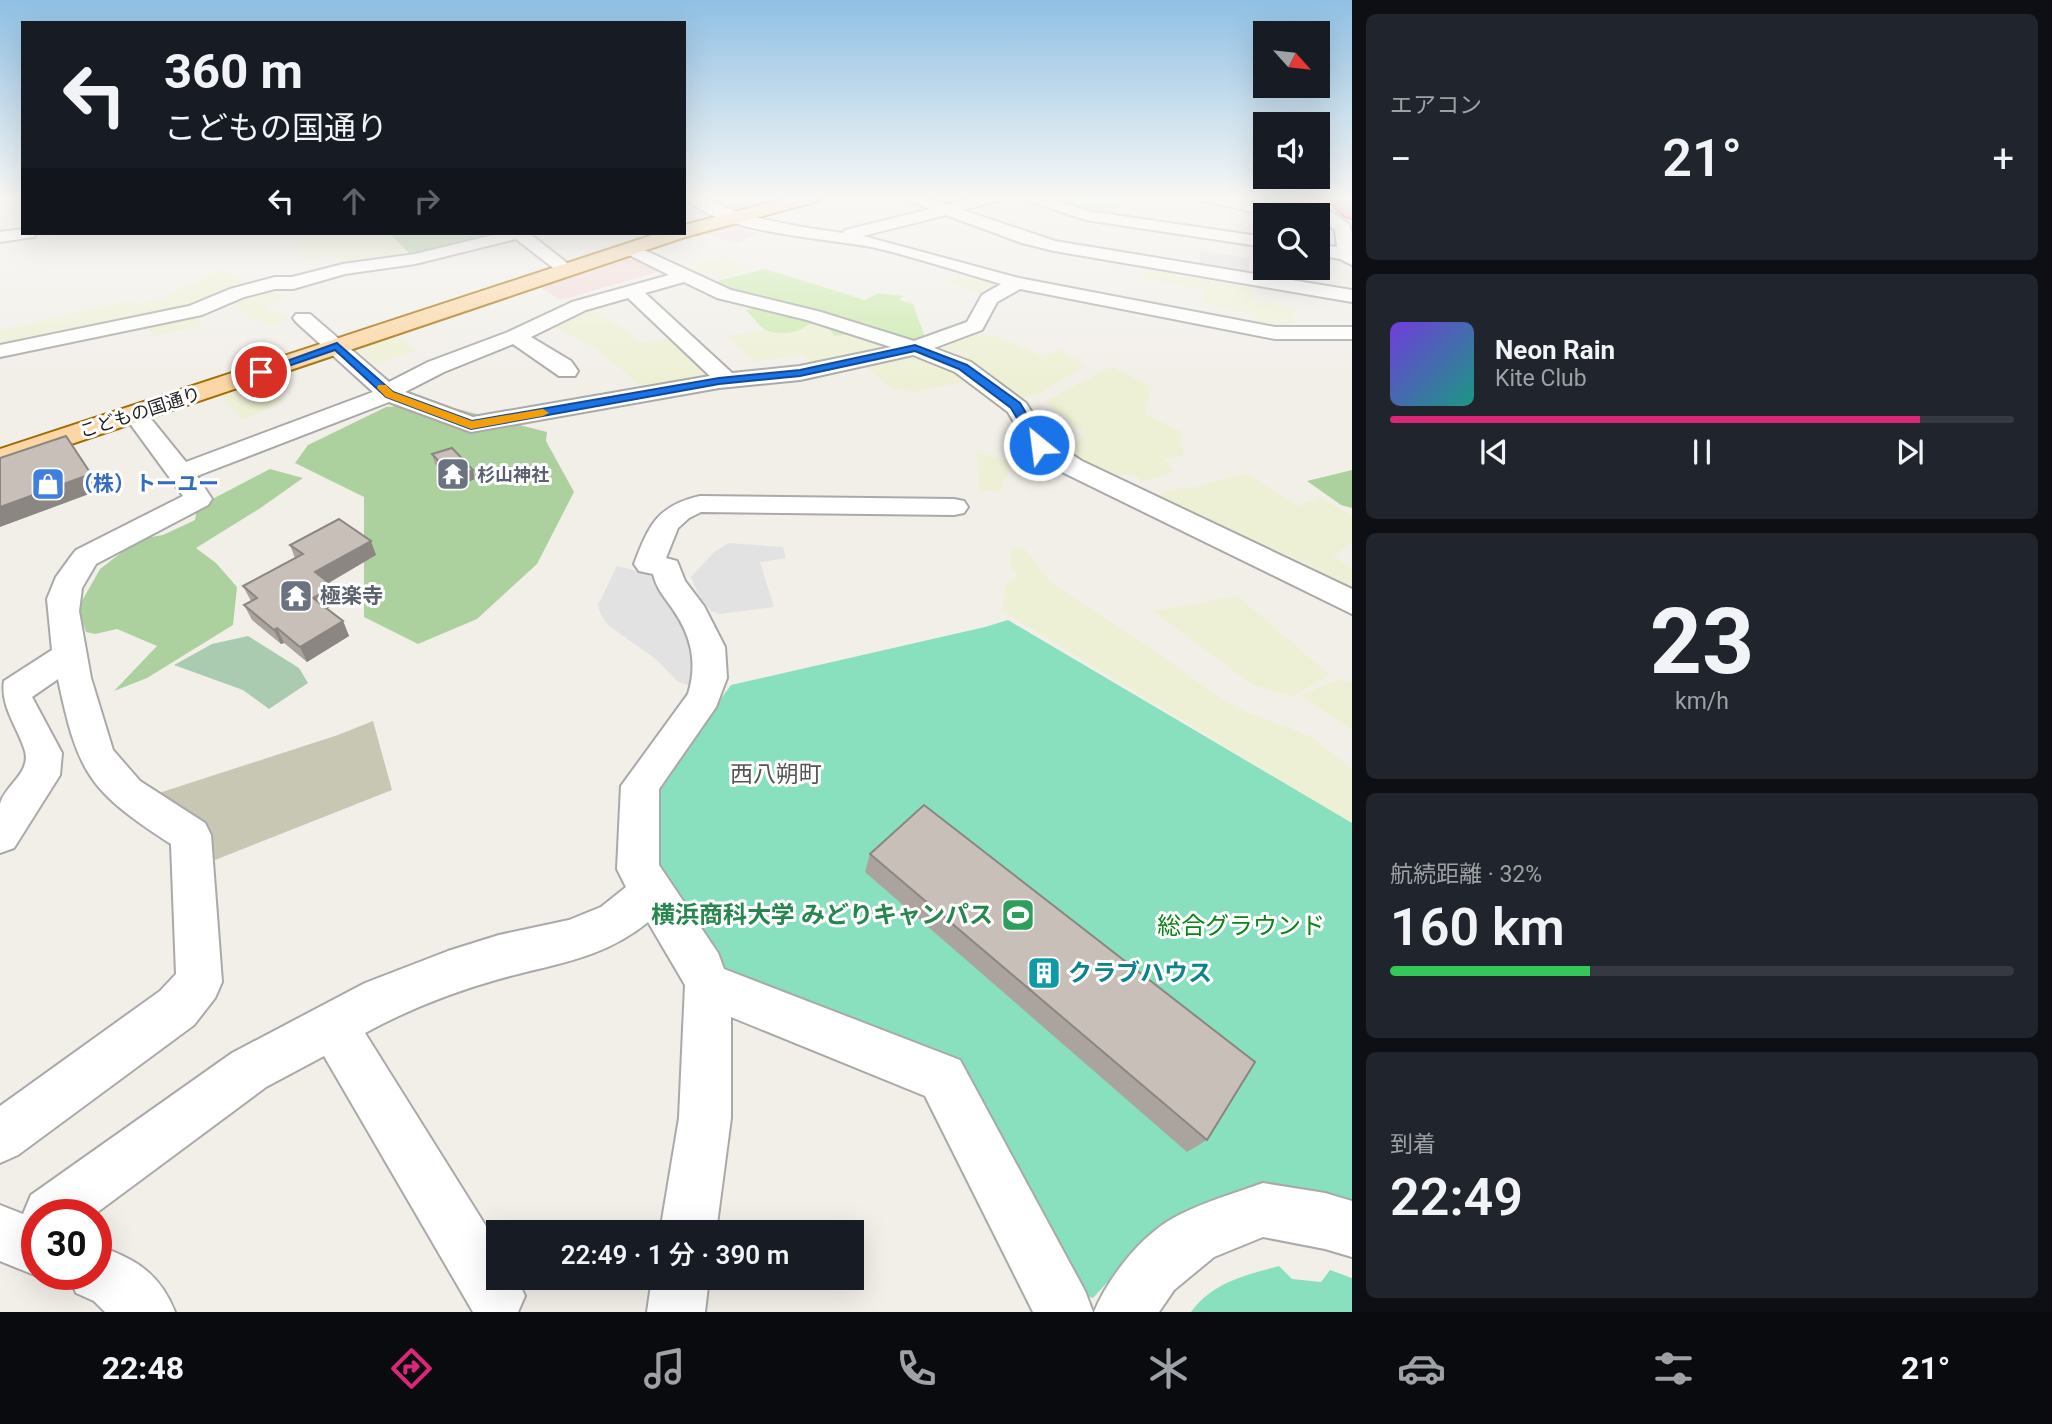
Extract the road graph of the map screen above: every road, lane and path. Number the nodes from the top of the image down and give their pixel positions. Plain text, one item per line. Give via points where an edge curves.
1 (418, 258) edge
2 (552, 258) edge
3 (600, 258) edge
4 (649, 258) edge
5 (928, 258) edge
6 (1101, 258) edge
7 (1122, 258) edge
8 (567, 270) junction
9 (685, 276) junction
10 (1017, 283) junction
11 (632, 292) junction
12 (1087, 295) junction
13 (1352, 296) edge
14 (303, 318) dead end
15 (1352, 333) edge
16 (515, 336) junction
17 (337, 346) junction
18 (915, 348) junction
19 (0, 351) edge
20 (567, 371) dead end
21 (727, 380) junction
22 (390, 394) junction
23 (135, 414) junction
24 (0, 459) edge
25 (179, 474) junction
26 (954, 507) dead end
27 (1352, 603) edge
28 (69, 655) junction
29 (0, 836) edge
30 (652, 893) junction
31 (708, 985) junction
32 (333, 1025) junction
33 (0, 1137) edge
34 (73, 1199) edge
35 (690, 1220) edge
36 (1352, 1228) edge
37 (112, 1279) edge
38 (679, 1290) edge
39 (496, 1296) dead end
40 (146, 1312) edge
41 (676, 1312) edge
42 (1064, 1312) edge
43 (1124, 1312) edge

1 - 19 street via 275,283 195,311
2 - 8 street
3 - 8 main road, こどもの国通り
4 - 9 street
5 - 10 street
6 - 12 street
7 - 13 street
8 - 17 main road, こどもの国通り
9 - 11 street
9 - 18 street via 724,294
10 - 12 street
10 - 18 street via 989,299 975,326
11 - 16 street via 579,306
11 - 21 street
12 - 15 street via 1275,333
14 - 17 street
16 - 20 street
16 - 22 street via 436,367
17 - 22 street
17 - 23 main road, こどもの国通り
18 - 21 street via 800,373
18 - 27 street via 963,367 1005,398 1018,408 1039,445 1073,467
21 - 22 street via 471,425
22 - 25 street
23 - 24 main road, こどもの国通り
23 - 25 street
25 - 28 street via 198,499 86,557 77,567 62,601
26 - 30 street via 700,504 685,507 666,524 649,564 666,568 670,583 693,614 709,647 710,678 704,698 640,786 638,869
28 - 29 street via 16,690 14,696 44,753 41,775
28 - 33 street via 97,757 126,793 191,835 199,982 177,1008
30 - 31 street
30 - 32 street via 616,921 572,941 448,973 381,999
31 - 35 street via 705,1118
31 - 42 street via 943,1078
32 - 34 street via 249,1070
32 - 39 street
36 - 43 street via 1263,1210 1195,1236 1154,1270
37 - 40 street
38 - 41 street

